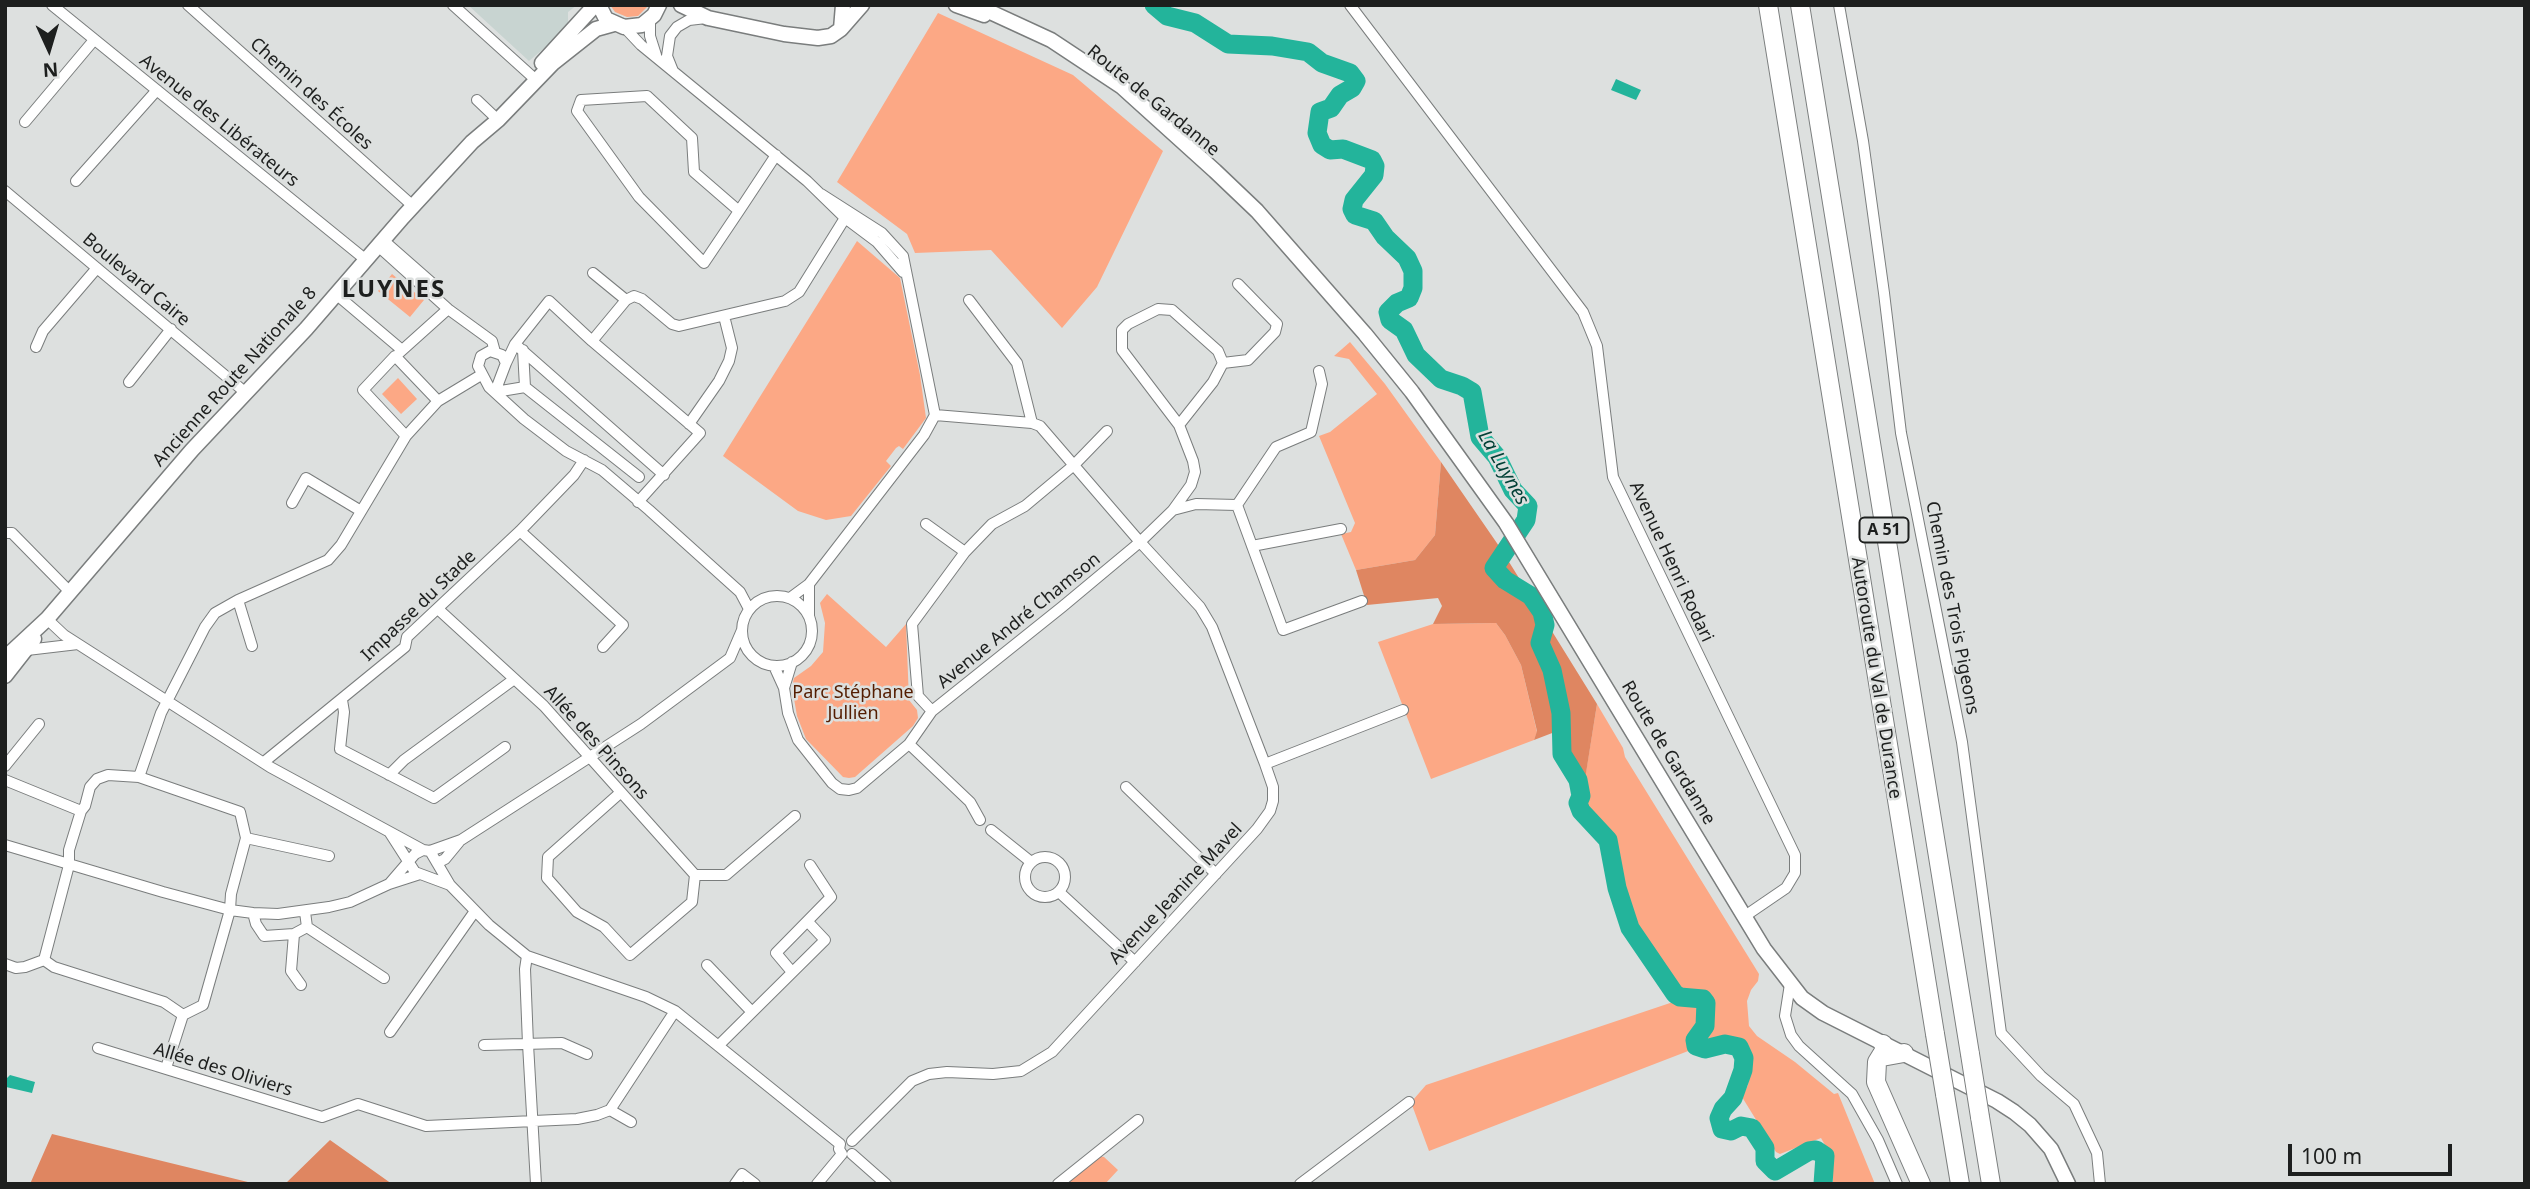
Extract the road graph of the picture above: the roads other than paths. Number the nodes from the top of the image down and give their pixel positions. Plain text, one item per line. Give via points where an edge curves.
1 (52, 5) edge
2 (188, 5) edge
3 (453, 5) edge
4 (597, 5) edge
5 (843, 5) edge
6 (862, 5) edge
7 (956, 5) edge
8 (975, 5) edge
9 (1350, 5) edge
10 (1768, 5) edge
11 (1800, 5) edge
12 (1839, 5) edge
13 (687, 9) edge
14 (655, 13) edge
15 (708, 18) junction
16 (619, 26) junction
17 (841, 29) junction
18 (94, 40) junction
19 (658, 59) junction
20 (673, 71) junction
21 (534, 77) junction
22 (157, 90) junction
23 (477, 100) dead end
24 (495, 117) junction
25 (25, 122) dead end
26 (776, 155) junction
27 (76, 181) dead end
28 (821, 194) junction
29 (7, 197) edge
30 (413, 206) junction
31 (739, 211) junction
32 (845, 218) junction
33 (380, 243) junction
34 (366, 260) junction
35 (1302, 263) junction
36 (97, 268) junction
37 (593, 273) dead end
38 (906, 275) junction
39 (1238, 284) dead end
40 (337, 295) junction
41 (626, 300) junction
42 (969, 300) dead end
43 (445, 306) junction
44 (724, 316) junction
45 (171, 329) junction
46 (592, 341) junction
47 (36, 347) dead end
48 (519, 347) junction
49 (493, 352) junction
50 (399, 353) junction
51 (506, 363) junction
52 (1223, 363) junction
53 (1319, 371) dead end
54 (480, 374) junction
55 (500, 377) junction
56 (129, 382) dead end
57 (525, 387) junction
58 (495, 392) junction
59 (246, 393) junction
60 (438, 401) junction
61 (935, 415) junction
62 (1032, 423) junction
63 (689, 424) junction
64 (1179, 425) junction
65 (1107, 430) dead end
66 (406, 436) junction
67 (584, 460) junction
68 (1074, 465) junction
69 (664, 475) junction
70 (639, 477) dead end
71 (638, 502) junction
72 (292, 503) dead end
73 (1237, 505) junction
74 (361, 510) junction
75 (1173, 510) junction
76 (926, 524) dead end
77 (1341, 529) dead end
78 (520, 531) junction
79 (5, 533) edge
80 (1140, 542) junction
81 (1252, 546) junction
82 (965, 552) junction
83 (808, 584) junction
84 (70, 592) junction
85 (740, 592) junction
86 (768, 597) junction
87 (790, 598) junction
88 (237, 600) junction
89 (1362, 601) dead end
90 (749, 609) junction
91 (438, 610) junction
92 (809, 615) junction
93 (47, 619) junction
94 (742, 630) junction
95 (80, 644) junction
96 (252, 646) dead end
97 (603, 647) dead end
98 (27, 650) junction
99 (6, 656) edge
100 (752, 656) junction
101 (730, 658) junction
102 (792, 662) junction
103 (774, 666) junction
104 (5, 676) edge
105 (513, 680) junction
106 (784, 688) junction
107 (342, 699) junction
108 (168, 700) junction
109 (1403, 710) dead end
110 (932, 711) junction
111 (39, 724) dead end
112 (909, 744) junction
113 (505, 747) dead end
114 (590, 757) junction
115 (264, 762) junction
116 (1265, 764) junction
117 (5, 766) edge
118 (389, 775) junction
119 (139, 777) junction
120 (5, 780) edge
121 (1126, 787) dead end
122 (620, 793) junction
123 (81, 811) junction
124 (795, 816) dead end
125 (980, 821) dead end
126 (991, 830) dead end
127 (390, 832) junction
128 (246, 838) junction
129 (461, 840) junction
130 (5, 845) edge
131 (427, 850) junction
132 (329, 856) dead end
133 (410, 861) junction
134 (1031, 862) junction
135 (437, 863) junction
136 (69, 864) junction
137 (810, 865) dead end
138 (1216, 874) junction
139 (422, 875) junction
140 (695, 875) junction
141 (389, 884) junction
142 (450, 885) junction
143 (1059, 892) junction
144 (230, 910) junction
145 (475, 911) junction
146 (305, 912) junction
147 (253, 913) junction
148 (1745, 916) junction
149 (808, 922) junction
150 (307, 928) junction
151 (294, 934) junction
152 (527, 956) junction
153 (44, 960) junction
154 (1135, 962) junction
155 (5, 964) edge
156 (707, 965) dead end
157 (792, 972) junction
158 (384, 978) dead end
159 (1790, 984) junction
160 (301, 985) dead end
161 (676, 1011) junction
162 (752, 1012) junction
163 (183, 1015) junction
164 (390, 1032) dead end
165 (528, 1044) junction
166 (484, 1045) dead end
167 (719, 1045) junction
168 (98, 1048) dead end
169 (1882, 1050) junction
170 (1904, 1053) joint
171 (587, 1054) dead end
172 (166, 1068) junction
173 (1409, 1102) dead end
174 (610, 1110) junction
175 (1138, 1120) dead end
176 (533, 1122) junction
177 (631, 1122) dead end
178 (845, 1151) junction
179 (536, 1184) edge
180 (735, 1184) edge
181 (755, 1184) edge
182 (817, 1184) edge
183 (886, 1184) edge
184 (1058, 1184) edge
185 (1300, 1184) edge
186 (1897, 1184) edge
187 (1921, 1184) edge
188 (1960, 1184) edge
189 (1991, 1184) edge
190 (2067, 1184) edge
191 (2100, 1184) edge

1 - 18 street, Avenue des Libérateurs
2 - 30 street, Chemin des Écoles
3 - 21 street
4 - 16 main road via 606,19
4 - 21 main road, Ancienne Route Nationale 8
5 - 17 main road
6 - 17 main road
7 - 35 main road, Route de Gardanne via 1024,33 1083,67 1204,167
8 - 35 main road, Route de Gardanne via 1051,40 1122,87 1257,211
9 - 148 street, Avenue Henri Rodari via 1583,312 1597,346 1613,477 1795,855 1795,873 1786,888
10 - 188 highway, Autoroute du Val de Durance / A 51, bridge
11 - 189 highway, Autoroute du Val de Durance / A 51, bridge
12 - 191 street, Chemin des Trois Pigeons via 1863,141 1901,433 1962,741 2001,1033 2074,1104 2096,1153
13 - 14 main road, Ancienne Route Nationale 8
13 - 15 main road
14 - 16 main road, Ancienne Route Nationale 8 via 642,25
14 - 19 street via 652,48
15 - 17 main road via 818,38
15 - 20 street via 689,20 670,36 667,56
16 - 19 street
16 - 21 main road, Ancienne Route Nationale 8 via 596,29
18 - 22 street, Avenue des Libérateurs
18 - 25 street
19 - 20 street
20 - 26 street
21 - 24 main road, Ancienne Route Nationale 8
22 - 27 street
22 - 34 street, Avenue des Libérateurs
23 - 24 street
24 - 30 main road, Ancienne Route Nationale 8
26 - 28 street
26 - 31 street
28 - 32 street
28 - 38 street via 896,246
29 - 36 street, Boulevard Caire
30 - 33 main road, Ancienne Route Nationale 8
31 - 31 street via 704,263 639,197 576,111 581,100 647,96 692,138 694,172
32 - 38 street via 877,242
32 - 44 street via 799,292 785,301
33 - 34 main road, Ancienne Route Nationale 8
33 - 43 street
34 - 40 main road, Ancienne Route Nationale 8
35 - 148 main road, Route de Gardanne via 1412,392 1506,523
36 - 45 street, Boulevard Caire
36 - 47 street via 43,331
37 - 41 street
38 - 61 street
39 - 52 street via 1277,324 1248,360
40 - 50 street
40 - 59 main road, Ancienne Route Nationale 8
41 - 44 street via 642,299 679,326
41 - 46 street
42 - 62 street via 1017,363
43 - 49 street via 492,341
43 - 50 street
44 - 63 street via 732,348 729,361
45 - 56 street
45 - 59 street, Boulevard Caire
46 - 48 street via 549,301
46 - 63 street
48 - 49 street
48 - 51 street
48 - 57 street
48 - 69 street
49 - 51 street
49 - 54 street via 478,361
50 - 60 street
50 - 66 street via 363,390
51 - 55 street
52 - 64 street
52 - 64 street, Avenue André Chamson via 1218,351 1172,310 1150,311 1122,330 1122,350
53 - 73 street via 1322,384 1311,432 1276,447
54 - 55 street
54 - 58 street
54 - 60 street
55 - 58 street
57 - 58 street
57 - 70 street
58 - 67 street via 524,419
59 - 84 main road, Ancienne Route Nationale 8
60 - 66 street
61 - 62 street
61 - 83 street
62 - 68 street, Avenue Jeanine Mavel via 1049,435
63 - 69 street via 700,433
64 - 75 street, Avenue André Chamson via 1195,472
65 - 68 street
66 - 74 street
67 - 71 street
67 - 78 street, Impasse du Stade
68 - 80 street, Avenue Jeanine Mavel
68 - 82 street via 1026,506 992,524
69 - 71 street
71 - 85 street
72 - 74 street via 306,478
73 - 75 street via 1196,504
73 - 81 street
74 - 88 street via 328,560
75 - 80 street, Avenue André Chamson
76 - 82 street
77 - 81 street
78 - 91 street, Impasse du Stade
78 - 97 street via 623,625
79 - 84 street via 12,533
80 - 110 street, Avenue André Chamson
80 - 116 street, Avenue Jeanine Mavel via 1200,607 1212,627
81 - 89 street via 1283,630
82 - 110 street via 912,624 918,696
83 - 87 street
83 - 92 street
84 - 93 main road, Ancienne Route Nationale 8
85 - 86 street
85 - 90 street
86 - 87 street
86 - 90 street
87 - 92 street
88 - 96 street
88 - 108 street via 215,613 205,627
90 - 94 street
91 - 105 street, Allée des Pinsons
91 - 107 street, Impasse du Stade via 407,637 405,647
92 - 102 street via 811,639
93 - 95 street
93 - 98 main road, Ancienne Route Nationale 8
93 - 99 main road, Ancienne Route Nationale 8
94 - 100 street
94 - 101 street
95 - 98 street
95 - 108 street
98 - 104 main road, Ancienne Route Nationale 8
100 - 101 street
100 - 103 street
101 - 114 street
102 - 103 street
102 - 106 street
103 - 106 street
105 - 114 street, Allée des Pinsons via 544,706
105 - 118 street
106 - 112 street, Avenue André Chamson via 798,740 840,789 858,788
107 - 115 street, Impasse du Stade
107 - 118 street via 340,749
108 - 115 street
108 - 119 street
109 - 116 street
110 - 112 street, Avenue André Chamson
111 - 117 street
112 - 125 street via 970,802
113 - 118 street via 434,799
114 - 122 street, Allée des Pinsons
114 - 129 street
115 - 127 street
116 - 138 street, Avenue Jeanine Mavel via 1273,787 1270,811
119 - 123 street via 97,779
119 - 128 street via 240,812
120 - 123 street
121 - 138 street
122 - 140 street, Allée des Pinsons
122 - 140 street via 548,857 547,878 576,912 604,927 630,955 692,902
123 - 136 street
124 - 140 street via 726,875
126 - 134 street
127 - 131 street
127 - 133 street
128 - 132 street
128 - 144 street
129 - 131 street
129 - 135 street
130 - 136 street
131 - 133 street
131 - 135 street
133 - 139 street
133 - 141 street
134 - 143 street via 1045,857 1059,862 1065,876
134 - 143 street via 1024,876 1030,891 1043,898
135 - 139 street via 436,870
135 - 142 street
136 - 144 street
136 - 153 street
137 - 149 street via 831,897
138 - 154 street, Avenue Jeanine Mavel
139 - 141 street
139 - 142 street
141 - 146 street via 350,902
142 - 145 street
143 - 154 street
144 - 147 street
144 - 163 street via 203,1005
145 - 152 street
145 - 164 street
146 - 147 street
146 - 150 street
147 - 151 street via 264,936
148 - 159 main road, Route de Gardanne
149 - 157 street via 824,940
149 - 157 street via 776,953
150 - 151 street
150 - 158 street
151 - 160 street via 290,971
152 - 161 street
152 - 165 street
153 - 155 street via 16,968
153 - 163 street via 164,1002
154 - 178 street, Avenue Jeanine Mavel via 1052,1052 1021,1070 947,1072 912,1080 852,1141 855,1147
156 - 162 street
157 - 162 street
159 - 169 main road, Route de Gardanne via 1812,1006
159 - 186 street via 1785,1016 1791,1035 1852,1094
161 - 167 street
161 - 174 street
162 - 167 street
163 - 172 street
165 - 166 street
165 - 171 street via 562,1043
165 - 176 street
167 - 178 street
168 - 172 street, Allée des Oliviers
169 - 170 highway
169 - 187 highway via 1876,1082
170 - 190 main road via 2014,1112 2050,1149
172 - 176 street, Allée des Oliviers via 322,1117 358,1104 426,1126
173 - 185 street
174 - 176 street, Allée des Oliviers via 588,1118
174 - 177 street
175 - 184 street
176 - 179 street
178 - 182 street
178 - 183 street
180 - 181 street via 742,1174

